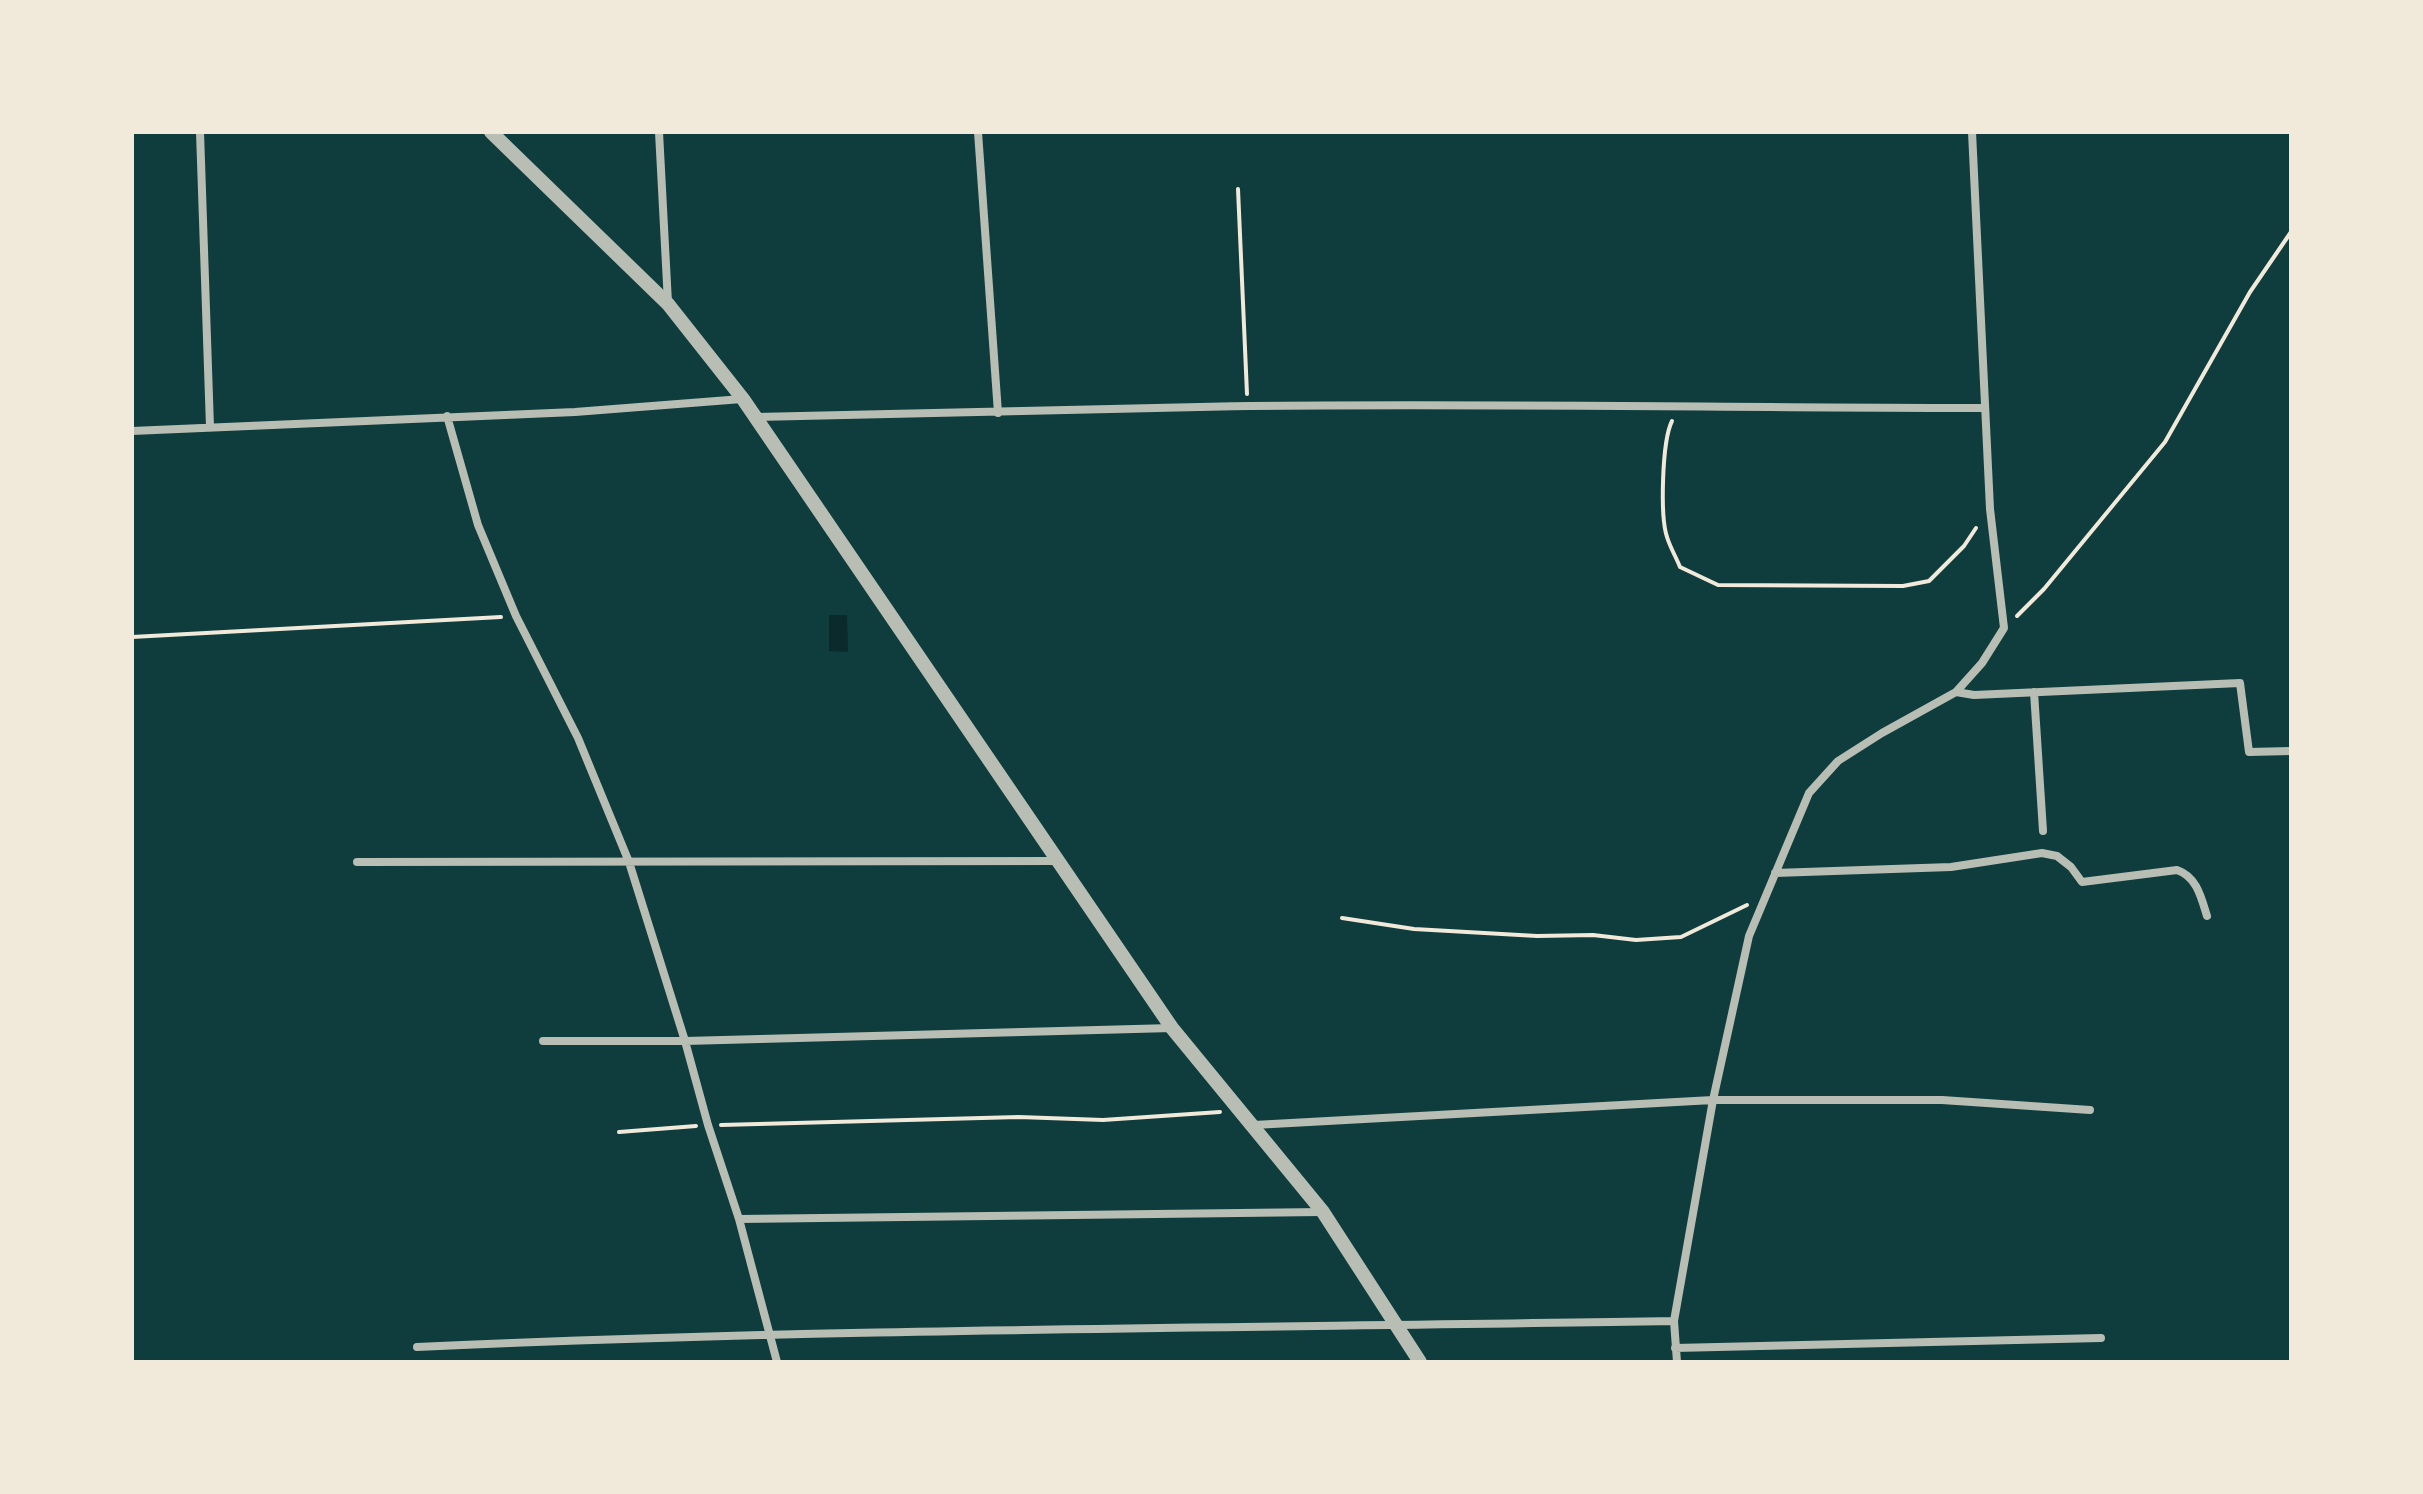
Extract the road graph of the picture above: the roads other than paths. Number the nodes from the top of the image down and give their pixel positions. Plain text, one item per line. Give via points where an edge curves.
1 (200, 132) edge
2 (491, 132) edge
3 (659, 132) edge
4 (978, 132) edge
5 (1972, 132) edge
6 (668, 304) junction
7 (743, 399) junction
8 (1985, 408) junction
9 (998, 413) junction
10 (447, 416) junction
11 (756, 417) junction
12 (210, 427) junction
13 (132, 431) edge
14 (1956, 692) junction
15 (2034, 692) junction
16 (2291, 751) edge
17 (2043, 831) dead end
18 (1059, 861) junction
19 (357, 862) dead end
20 (629, 862) junction
21 (1775, 873) junction
22 (2207, 916) dead end
23 (1172, 1028) junction
24 (543, 1041) dead end
25 (685, 1041) junction
26 (1713, 1100) junction
27 (2090, 1110) dead end
28 (1254, 1125) junction
29 (1323, 1212) junction
30 (739, 1219) junction
31 (1674, 1321) junction
32 (1397, 1325) junction
33 (768, 1336) junction
34 (2101, 1338) dead end
35 (417, 1347) dead end
36 (1675, 1348) junction
37 (777, 1362) edge
38 (1420, 1362) edge
39 (1677, 1362) edge

1 - 12 street
2 - 6 street
3 - 6 street
4 - 9 street
5 - 8 street
6 - 7 street
7 - 10 street
7 - 11 street
8 - 9 street via 1248,406
8 - 14 street via 2004,628
9 - 11 street
10 - 12 street
10 - 20 street via 478,525 516,616 578,738
11 - 18 street
12 - 13 street
14 - 15 street
14 - 21 street via 1838,761 1809,793
15 - 16 street via 2240,683 2249,752
15 - 17 street
18 - 20 street
18 - 23 street
19 - 20 street
20 - 25 street
21 - 22 street via 1951,867 2042,853 2057,856 2082,882 2186,873
21 - 26 street via 1749,936
23 - 25 street
23 - 28 street
24 - 25 street
25 - 30 street
26 - 27 street via 1942,1100
26 - 28 street
26 - 31 street
28 - 29 street
29 - 30 street
29 - 32 street
30 - 33 street
31 - 32 street
31 - 36 street
32 - 33 street
32 - 38 street
33 - 35 street
33 - 37 street
34 - 36 street
36 - 39 street

